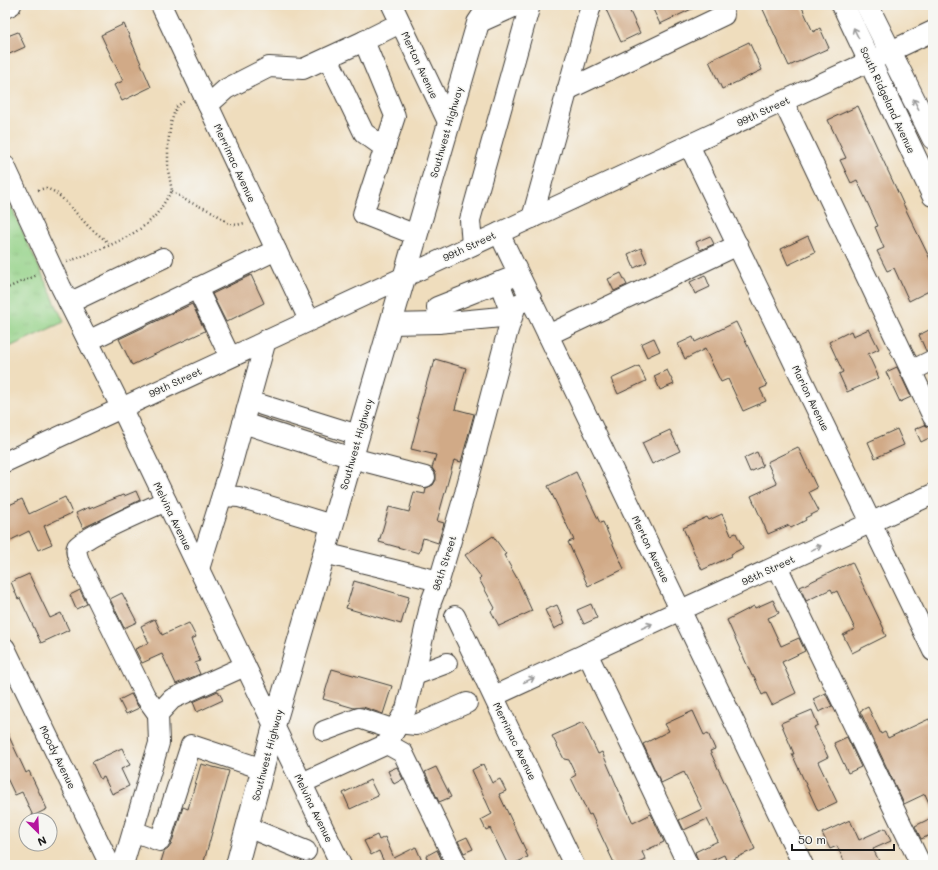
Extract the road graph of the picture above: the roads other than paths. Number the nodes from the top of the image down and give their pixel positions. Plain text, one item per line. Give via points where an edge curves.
1 (11, 5) edge
2 (161, 5) edge
3 (392, 5) edge
4 (490, 5) edge
5 (518, 5) edge
6 (530, 5) edge
7 (591, 5) edge
8 (843, 5) edge
9 (867, 5) edge
10 (5, 8) edge
11 (477, 14) edge
12 (724, 15) dead end
13 (400, 23) junction
14 (933, 31) edge
15 (364, 41) junction
16 (890, 52) junction
17 (328, 58) junction
18 (870, 61) junction
19 (567, 90) junction
20 (783, 101) junction
21 (208, 106) junction
22 (449, 124) junction
23 (933, 138) edge
24 (689, 145) junction
25 (385, 148) junction
26 (5, 166) edge
27 (933, 195) edge
28 (532, 218) junction
29 (499, 233) junction
30 (416, 235) junction
31 (472, 245) junction
32 (738, 245) junction
33 (276, 250) junction
34 (163, 258) dead end
35 (519, 274) junction
36 (404, 276) junction
37 (499, 282) junction
38 (197, 288) junction
39 (531, 298) junction
40 (69, 303) junction
41 (512, 316) junction
42 (309, 320) junction
43 (438, 323) junction
44 (390, 324) junction
45 (548, 335) junction
46 (266, 340) junction
47 (88, 341) junction
48 (230, 357) junction
49 (933, 360) edge
50 (911, 370) junction
51 (262, 405) dead end
52 (931, 406) edge
53 (121, 408) junction
54 (244, 422) junction
55 (358, 435) junction
56 (352, 458) junction
57 (5, 462) edge
58 (425, 477) dead end
59 (933, 494) edge
60 (222, 496) junction
61 (166, 501) junction
62 (871, 523) junction
63 (332, 525) junction
64 (324, 553) junction
65 (777, 566) junction
66 (199, 569) junction
67 (439, 582) junction
68 (681, 610) junction
69 (455, 616) dead end
70 (5, 648) edge
71 (933, 651) edge
72 (587, 653) junction
73 (447, 663) dead end
74 (245, 666) junction
75 (415, 676) junction
76 (494, 696) junction
77 (467, 703) dead end
78 (158, 714) junction
79 (274, 726) junction
80 (324, 731) dead end
81 (393, 732) junction
82 (263, 769) junction
83 (302, 783) junction
84 (248, 827) junction
85 (132, 831) junction
86 (306, 851) dead end
87 (110, 865) edge
88 (123, 865) edge
89 (237, 865) edge
90 (341, 865) edge
91 (457, 865) edge
92 (574, 865) edge
93 (688, 865) edge
94 (803, 865) edge
95 (920, 865) edge

1 - 10 street
2 - 21 street, Merrimac Avenue
3 - 13 street, Merton Avenue
4 - 11 main road, Southwest Highway
5 - 11 street
6 - 31 street via 470,220
7 - 19 street
18 -> 8 main road, South Ridgeland Avenue
9 - 16 main road
11 - 22 main road, Southwest Highway
12 - 19 street
13 - 15 street
13 - 22 street, Merton Avenue
14 - 16 street, 99th Street
15 - 17 street
15 - 25 street via 396,116
16 - 18 street, 99th Street
23 -> 16 main road
17 - 21 street via 304,69 270,67 226,89
17 - 25 street via 364,132
18 - 20 street, 99th Street
18 - 27 main road, South Ridgeland Avenue
19 - 28 street
20 - 24 street, 99th Street
20 - 50 street
21 - 33 street, Merrimac Avenue
22 - 30 main road, Southwest Highway
24 - 28 street, 99th Street
24 - 32 street, Marion Avenue
25 - 30 street via 363,214
26 - 40 street, Melvina Avenue
28 - 29 street, 99th Street
29 - 31 street, 99th Street
29 - 35 street, Merton Avenue
30 - 36 main road, Southwest Highway
31 - 36 street, 99th Street
32 - 45 street
32 - 62 street, Marion Avenue
33 - 38 street
33 - 42 street, Merrimac Avenue
34 - 40 street
35 - 37 street
35 - 39 street, Merton Avenue
36 - 42 street, 99th Street
36 - 44 main road, Southwest Highway
37 - 41 street
37 - 43 street via 438,307
38 - 47 street
38 - 48 street
39 - 41 street, 98th Street via 516,305
39 - 45 street, Merton Avenue
40 - 47 street, Melvina Avenue
41 - 43 street
41 - 67 street, 98th Street
42 - 46 street, 99th Street
43 - 44 street
44 - 55 main road, Southwest Highway
45 - 68 street, Merton Avenue
46 - 48 street, 99th Street
46 - 54 street
47 - 53 street, Melvina Avenue
48 - 53 street, 99th Street
49 - 50 street
50 - 52 street
51 - 55 street
53 - 57 street, 99th Street
53 - 61 street, Melvina Avenue
54 - 56 street
54 - 60 street
55 - 56 main road, Southwest Highway
56 - 58 street
56 - 63 main road, Southwest Highway
59 - 62 street, 98th Street
60 - 63 street via 239,497
60 - 66 street
61 - 66 street, Melvina Avenue
61 - 78 street via 89,538 76,550 79,562 145,696
65 -> 62 street, 98th Street
62 - 71 street, Marion Avenue
63 - 64 main road, Southwest Highway
64 - 67 street
64 - 79 main road, Southwest Highway
65 - 68 street, 98th Street
65 - 95 street
66 - 74 street, Melvina Avenue
67 - 75 street, 98th Street via 431,602
72 -> 68 street, 98th Street
68 - 94 street, Merton Avenue
69 - 76 street, Merrimac Avenue
70 - 87 street, Moody Avenue
76 -> 72 street, 98th Street
72 - 93 street
73 - 75 street
74 - 78 street via 172,699
74 - 79 street, Melvina Avenue
75 - 81 street, 98th Street via 406,709
76 - 92 street, Merrimac Avenue
77 - 81 street
78 - 85 street via 158,742
79 - 82 main road, Southwest Highway
79 - 83 street, Melvina Avenue
80 - 81 street via 359,718
81 - 83 street
81 - 91 street
82 - 84 main road, Southwest Highway
82 - 85 street via 192,745 160,842
83 - 90 street, Melvina Avenue
84 - 86 street
84 - 89 main road, Southwest Highway
85 - 88 street

